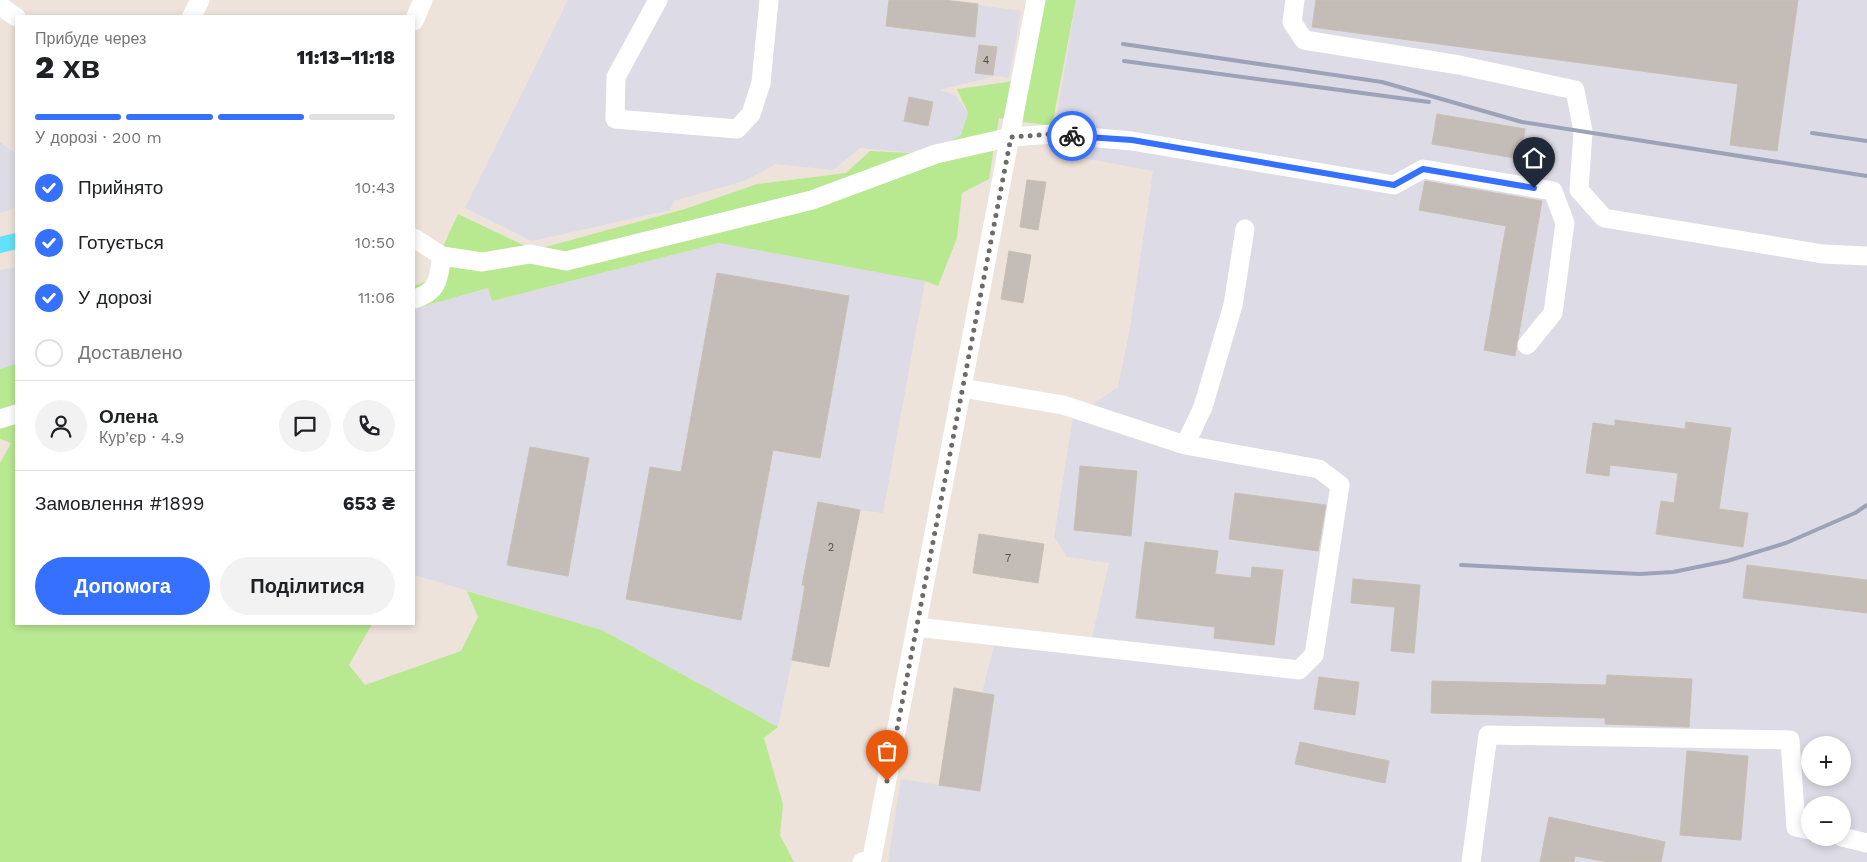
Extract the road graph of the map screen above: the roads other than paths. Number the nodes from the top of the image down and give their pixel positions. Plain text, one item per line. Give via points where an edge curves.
1 (200, 0) edge
2 (423, 0) edge
3 (658, 0) edge
4 (768, 0) edge
5 (1036, 0) edge
6 (1295, 0) edge
7 (0, 6) edge
8 (192, 15) edge
9 (15, 16) edge
10 (415, 19) edge
11 (1011, 137) junction
12 (1246, 229) dead end
13 (415, 239) edge
14 (442, 256) junction
15 (1867, 256) edge
16 (415, 299) edge
17 (1527, 345) dead end
18 (962, 388) junction
19 (15, 414) edge
20 (0, 419) edge
21 (1185, 445) junction
22 (916, 627) junction
23 (1801, 828) edge
24 (1851, 839) edge
25 (1867, 843) edge
26 (869, 861) edge
27 (1471, 862) edge

1 - 8 street
2 - 10 street
3 - 4 street via 616,77 615,119 737,129 751,114 761,83
5 - 11 street
6 - 15 street via 1292,22 1304,40 1459,65 1575,90 1583,131 1579,190 1604,218 1823,254
7 - 9 street
11 - 14 street via 936,154 812,200 566,261 530,254 482,262
11 - 17 street via 1053,134 1132,140 1394,185 1423,169 1552,191 1565,223 1553,312
11 - 18 street
12 - 21 street via 1233,305 1202,407
13 - 14 street
14 - 16 street via 438,280 428,295
18 - 21 street via 1063,405
18 - 22 street
19 - 20 street
21 - 22 street via 1319,469 1340,485 1314,655 1299,670
22 - 26 street
23 - 27 street via 1796,827 1790,740 1488,736
24 - 25 street

